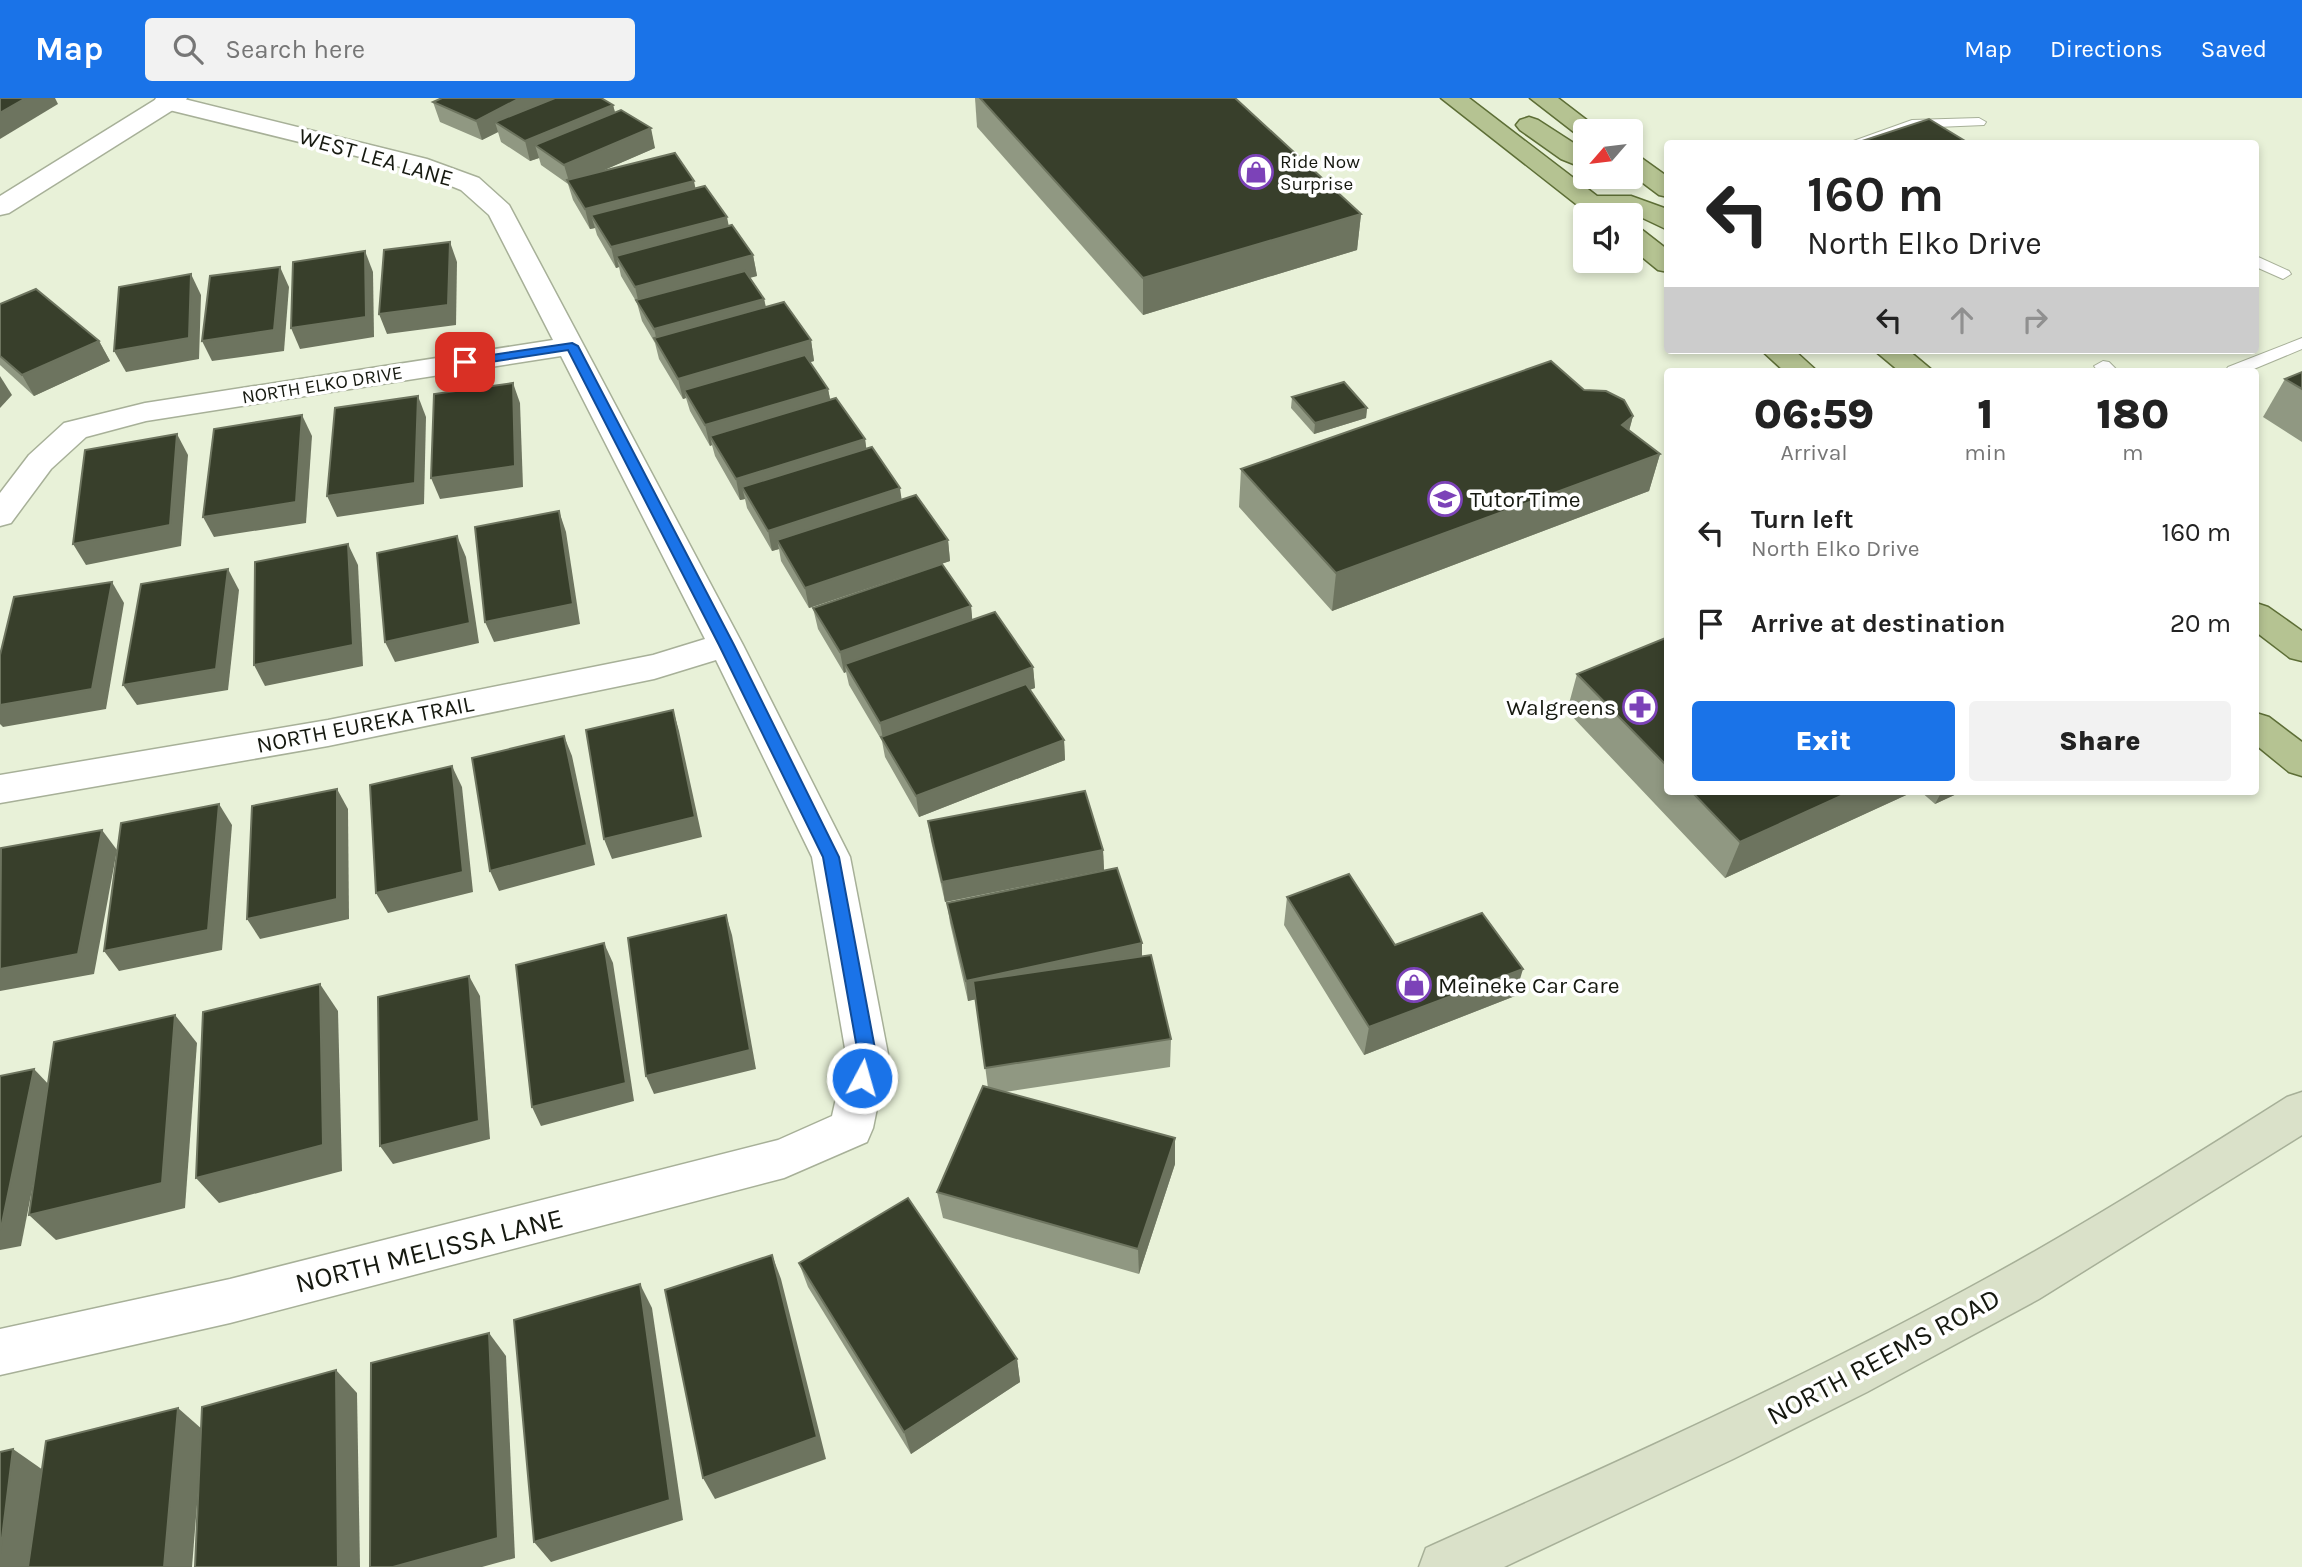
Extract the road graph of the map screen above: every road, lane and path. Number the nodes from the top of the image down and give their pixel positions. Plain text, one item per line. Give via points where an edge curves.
1 (1453, 98) edge
2 (1542, 98) edge
3 (170, 100) edge
4 (1502, 106) edge
5 (1573, 120) edge
6 (1979, 122) dead end
7 (1864, 140) edge
8 (1573, 155) edge
9 (1643, 172) edge
10 (1664, 186) edge
11 (1590, 203) edge
12 (1643, 206) edge
13 (0, 207) edge
14 (1664, 219) edge
15 (1643, 244) edge
16 (1664, 261) edge
17 (2259, 262) edge
18 (2283, 274) dead end
19 (2302, 343) edge
20 (572, 346) junction
21 (1781, 354) edge
22 (1895, 354) edge
23 (1798, 368) edge
24 (1914, 368) edge
25 (2241, 368) edge
26 (0, 516) edge
27 (2259, 617) edge
28 (726, 645) junction
29 (2302, 649) edge
30 (2259, 728) edge
31 (2302, 762) edge
32 (0, 789) edge
33 (2302, 1111) edge
34 (851, 1128) joint
35 (0, 1352) edge
36 (1445, 1567) edge

1 - 11 main road
2 - 5 main road
3 - 13 street
3 - 20 street, WEST LEA LANE via 418,164 470,184 500,211
4 - 8 main road
6 - 7 lane via 1912,124
9 - 10 main road
12 - 14 main road
15 - 16 main road
17 - 18 lane
19 - 25 lane
20 - 26 street, NORTH ELKO DRIVE via 145,412 75,430 40,462
20 - 28 street, WEST LEA LANE
21 - 23 main road
22 - 24 main road
27 - 29 main road
28 - 32 street, NORTH EUREKA TRAIL via 654,667 328,733
28 - 34 street, WEST LEA LANE via 831,857 867,1054
30 - 31 main road
33 - 36 main road, NORTH REEMS ROAD via 2032,1278 1898,1350 1703,1448
34 - 35 street, NORTH MELISSA LANE via 784,1158 230,1301

